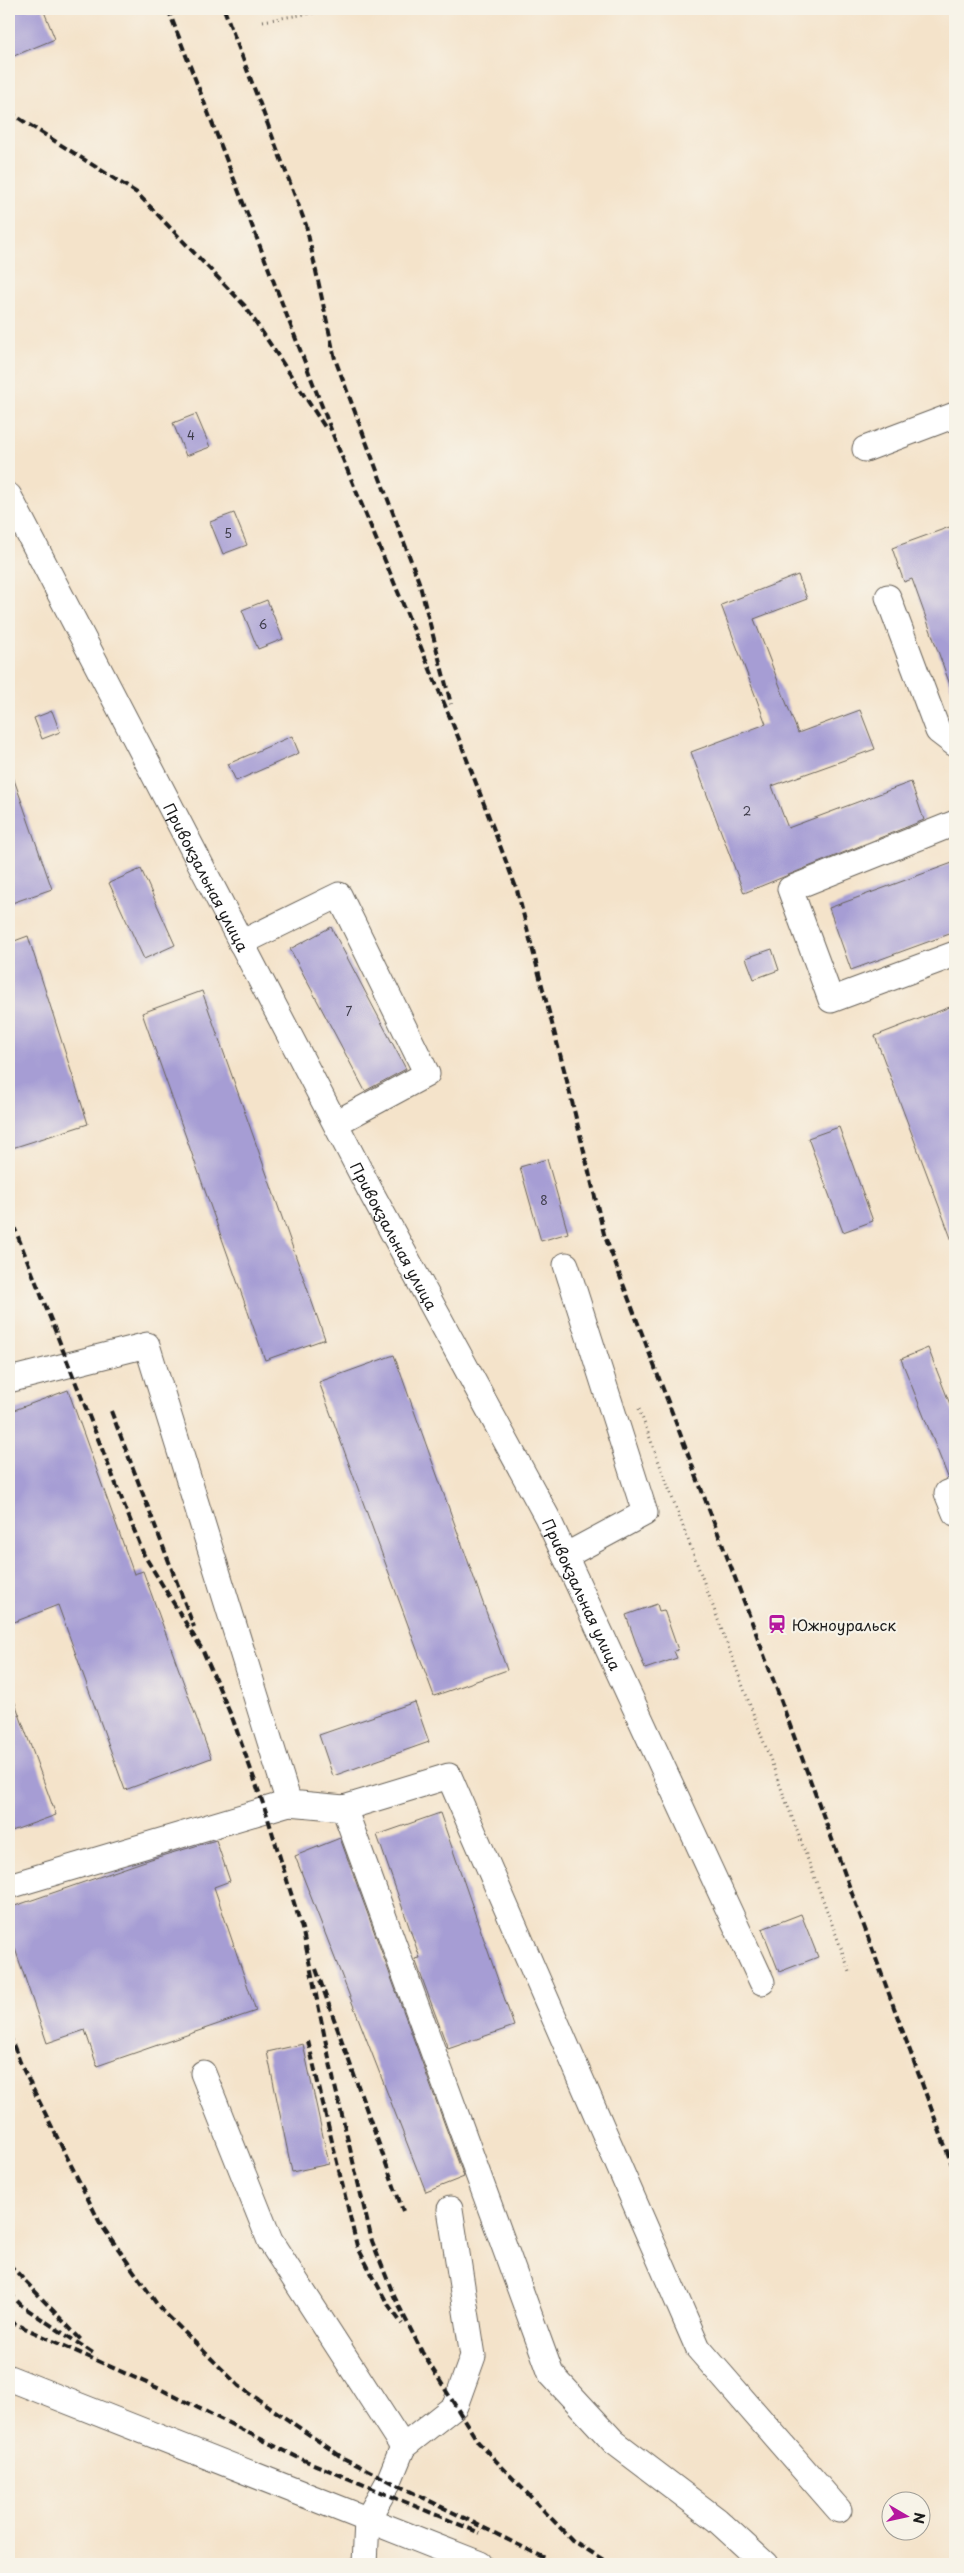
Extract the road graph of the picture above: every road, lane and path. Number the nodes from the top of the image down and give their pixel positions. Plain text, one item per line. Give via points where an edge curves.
1 (337, 9) edge
2 (263, 21) dead end
3 (955, 415) edge
4 (865, 449) dead end
5 (9, 496) edge
6 (888, 597) dead end
7 (955, 744) edge
8 (955, 823) edge
9 (241, 943) junction
10 (955, 954) edge
11 (336, 1123) junction
12 (566, 1264) dead end
13 (9, 1380) edge
14 (639, 1409) dead end
15 (955, 1490) edge
16 (955, 1513) edge
17 (565, 1556) junction
18 (289, 1803) junction
19 (344, 1808) junction
20 (9, 1886) edge
21 (850, 1972) dead end
22 (762, 1982) dead end
23 (204, 2073) dead end
24 (450, 2209) dead end
25 (9, 2378) edge
26 (403, 2447) junction
27 (839, 2510) dead end
28 (367, 2520) junction
29 (366, 2564) edge
30 (480, 2564) edge
31 (765, 2564) edge

1 - 2 path
3 - 4 street
5 - 9 street, Привокзальная улица
6 - 7 street via 938,730
8 - 10 street via 790,888 831,1000
9 - 11 street, Привокзальная улица
9 - 11 street via 339,894 427,1074
11 - 17 street, Привокзальная улица
12 - 17 street via 645,1513
13 - 18 street via 147,1345
14 - 21 path
15 - 16 street via 947,1493
17 - 22 street, Привокзальная улица
18 - 19 street
18 - 20 street
19 - 27 street via 449,1776 698,2348
19 - 31 street via 551,2374 614,2442 717,2520
23 - 26 street via 270,2241
24 - 26 street via 473,2356 455,2406
25 - 28 street
26 - 28 street
28 - 29 street
28 - 30 street

